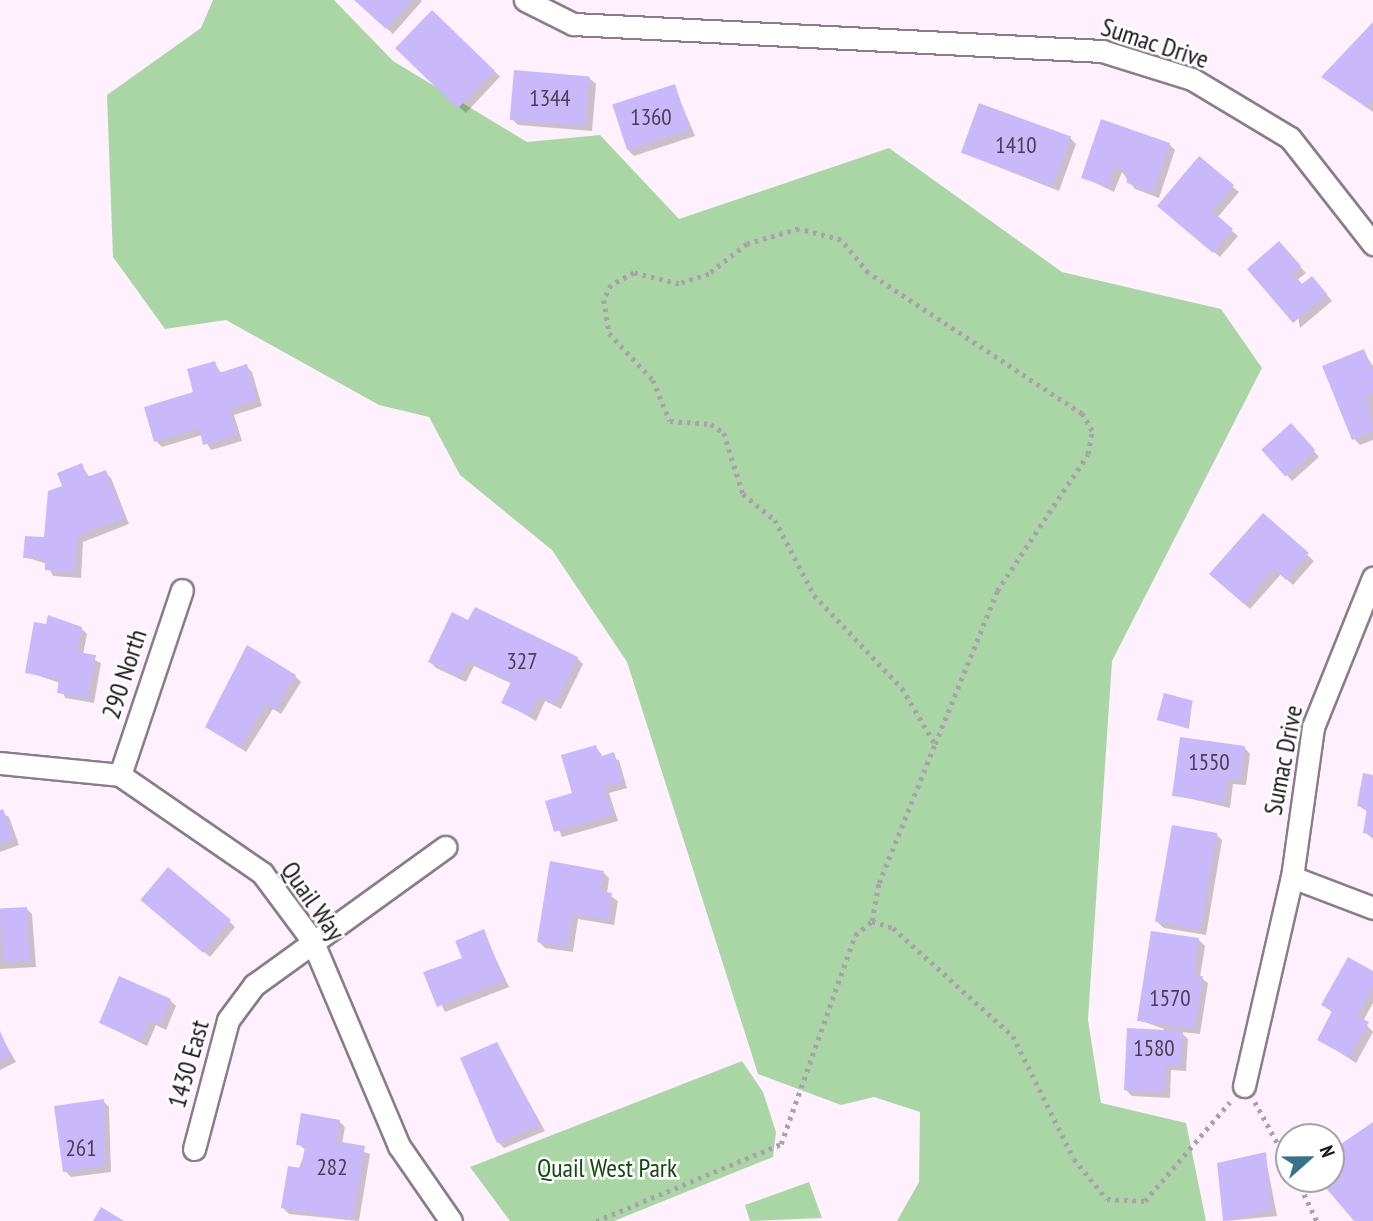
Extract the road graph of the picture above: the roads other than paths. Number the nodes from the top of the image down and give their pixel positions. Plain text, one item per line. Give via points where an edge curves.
1 (526, 0) edge
2 (1373, 244) edge
3 (1373, 578) edge
4 (181, 590) dead end
5 (0, 763) edge
6 (120, 775) junction
7 (445, 847) dead end
8 (1292, 877) junction
9 (1373, 908) edge
10 (312, 940) junction
11 (1244, 1086) road end
12 (194, 1149) dead end
13 (451, 1221) edge

1 - 2 street, Sumac Drive via 573,24 1102,51 1192,79 1290,138
3 - 8 street, Sumac Drive via 1313,727
4 - 6 street, 290 North
5 - 6 street, Quail Way via 47,763
6 - 10 street, Quail Way via 262,873
7 - 10 street, 1430 East
8 - 9 street
8 - 11 street, Sumac Drive
10 - 12 street, 1430 East via 254,985 228,1020
10 - 13 street, Quail Way via 399,1146

